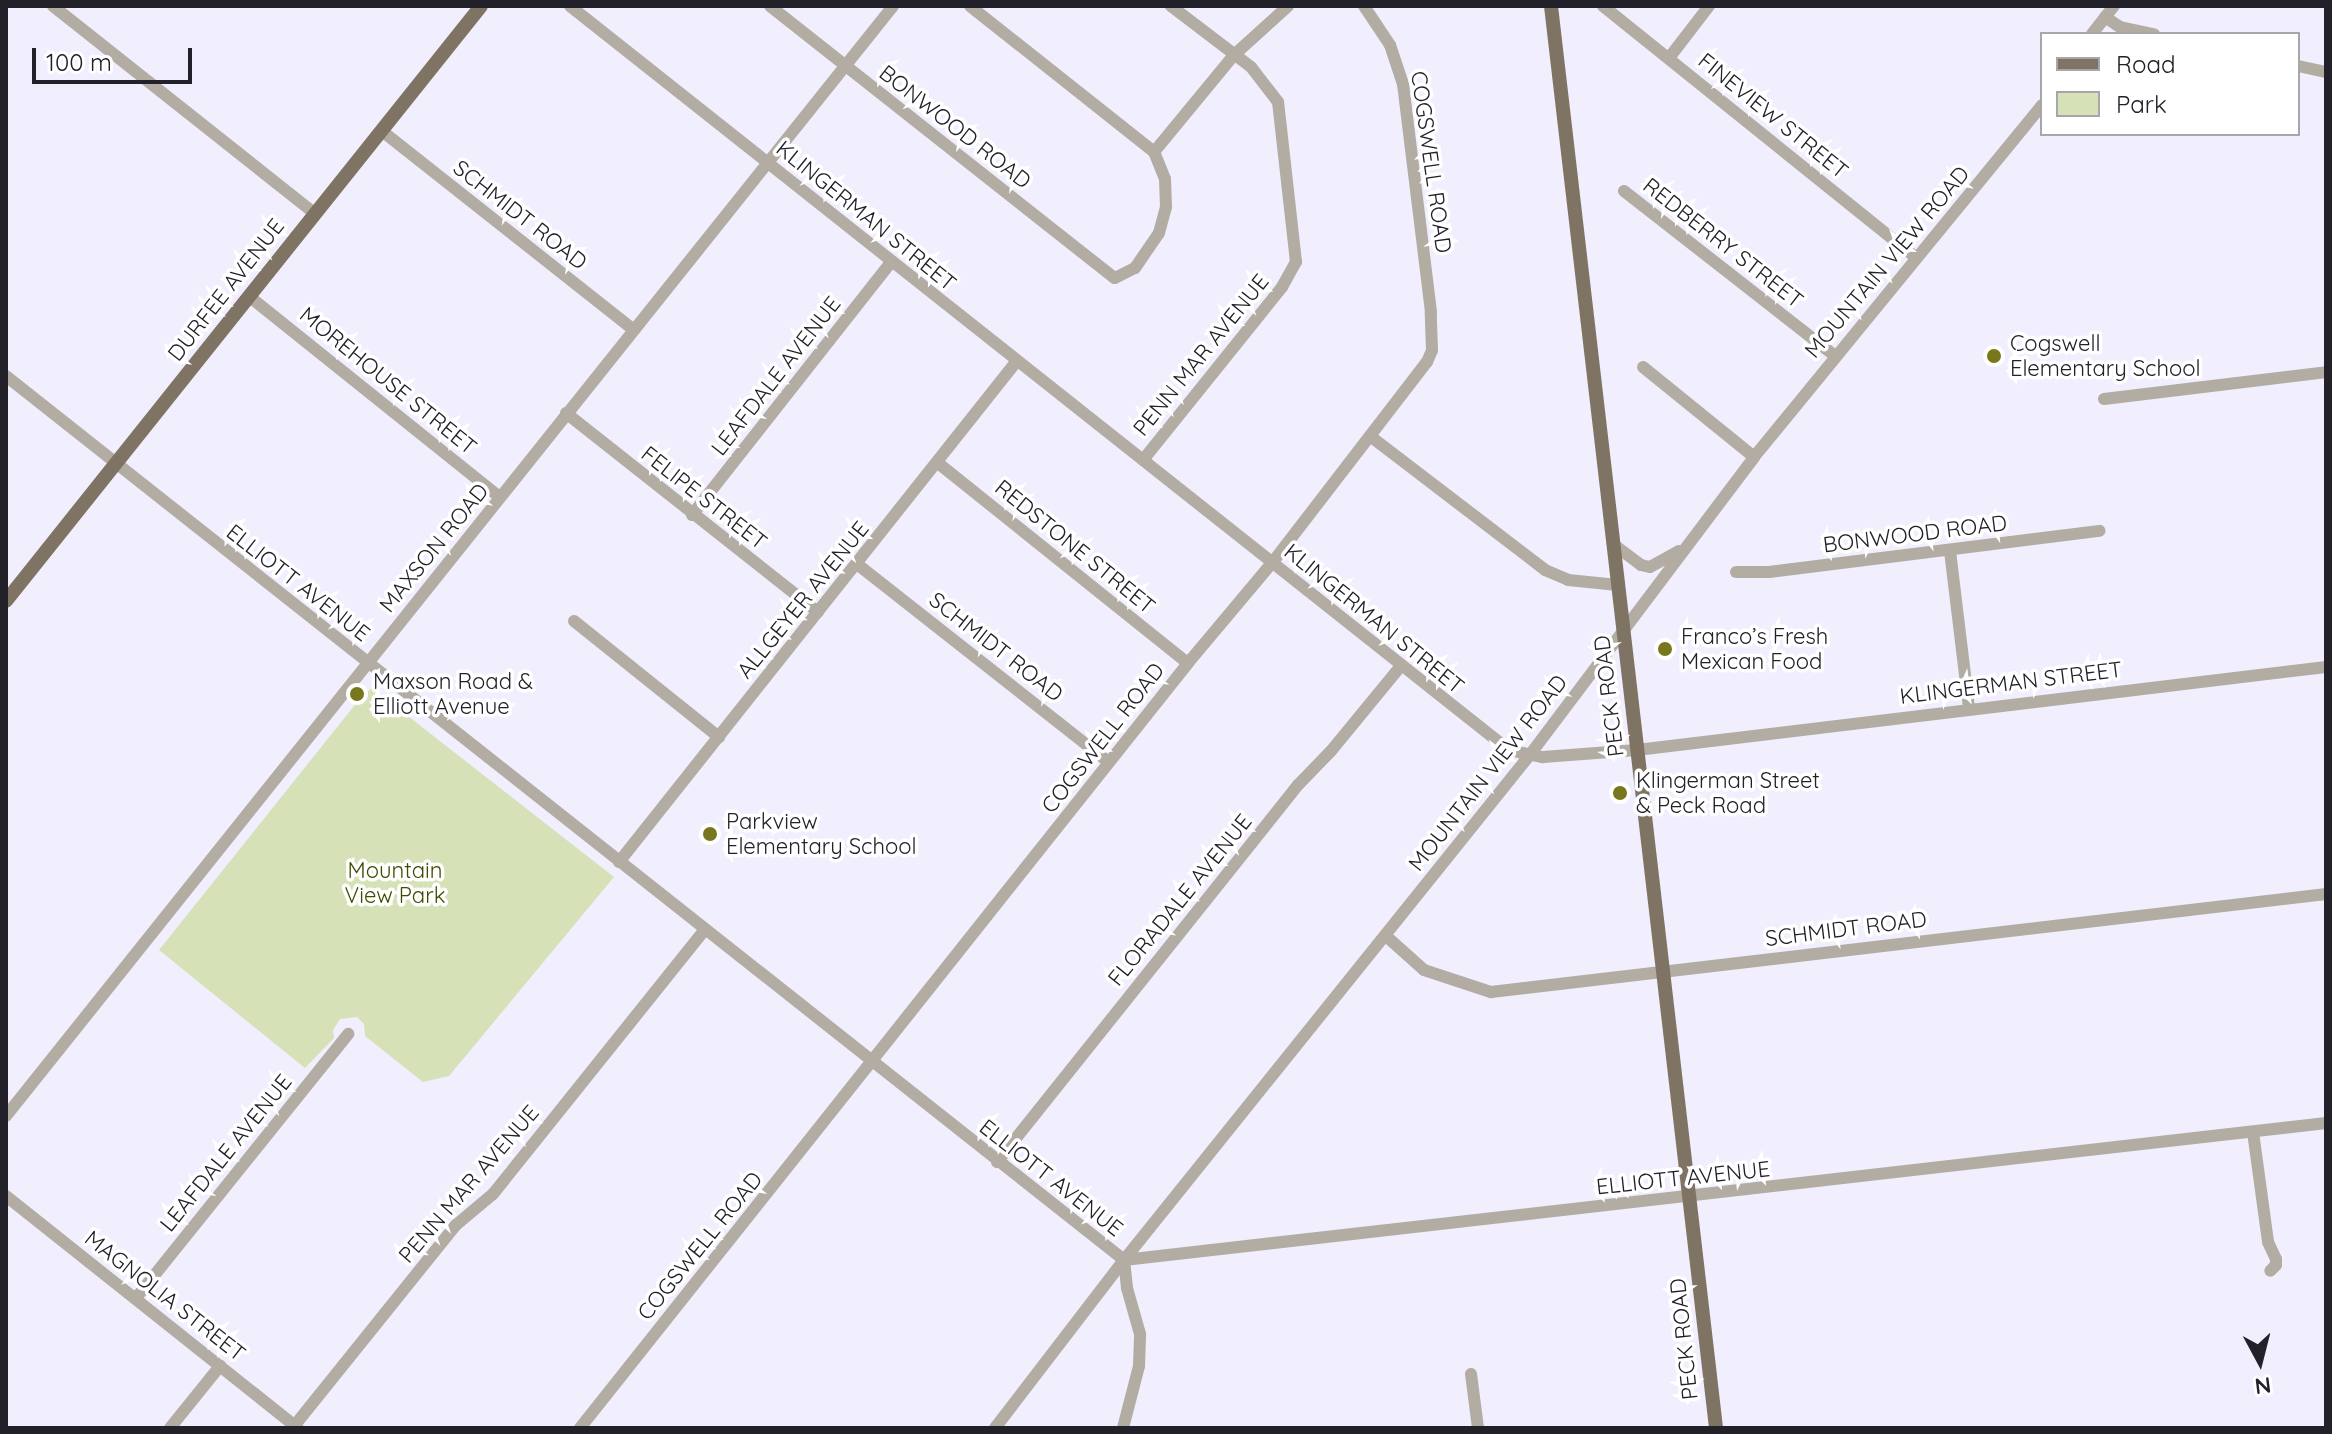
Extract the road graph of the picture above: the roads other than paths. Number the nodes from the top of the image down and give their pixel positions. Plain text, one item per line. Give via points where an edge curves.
1 (53, 6) edge
2 (481, 6) edge
3 (570, 6) edge
4 (770, 6) edge
5 (893, 6) edge
6 (970, 6) edge
7 (1171, 6) edge
8 (1288, 6) edge
9 (1364, 6) edge
10 (1551, 6) edge
11 (1603, 6) edge
12 (1709, 6) edge
13 (2110, 11) edge
14 (2094, 32) edge
15 (2144, 32) edge
16 (1234, 55) junction
17 (1669, 58) junction
18 (845, 66) junction
19 (2300, 66) edge
20 (2326, 72) edge
21 (2040, 107) edge
22 (382, 131) junction
23 (1154, 152) junction
24 (767, 162) junction
25 (1624, 191) dead end
26 (314, 213) junction
27 (1916, 258) junction
28 (891, 262) junction
29 (250, 297) junction
30 (634, 330) junction
31 (1835, 356) junction
32 (1016, 362) junction
33 (1643, 367) dead end
34 (2326, 372) edge
35 (6, 376) edge
36 (2104, 399) dead end
37 (566, 413) junction
38 (1370, 436) junction
39 (1754, 457) junction
40 (1143, 460) junction
41 (938, 463) junction
42 (115, 464) junction
43 (500, 497) junction
44 (692, 515) junction
45 (2099, 531) dead end
46 (1691, 542) junction
47 (1613, 544) junction
48 (1950, 551) junction
49 (1272, 563) junction
50 (857, 564) junction
51 (1736, 572) dead end
52 (1618, 585) junction
53 (6, 601) edge
54 (818, 612) junction
55 (574, 621) dead end
56 (1624, 631) junction
57 (367, 663) junction
58 (1188, 663) junction
59 (1400, 667) junction
60 (2326, 667) edge
61 (1969, 708) junction
62 (719, 737) junction
63 (1637, 750) junction
64 (1529, 756) junction
65 (1109, 762) junction
66 (619, 862) junction
67 (2326, 894) edge
68 (704, 931) junction
69 (1386, 936) junction
70 (1663, 970) junction
71 (348, 1034) dead end
72 (871, 1063) junction
73 (6, 1116) edge
74 (2326, 1123) edge
75 (2253, 1132) junction
76 (997, 1162) junction
77 (6, 1196) edge
78 (1690, 1197) junction
79 (1124, 1260) junction
80 (2270, 1271) dead end
81 (136, 1298) junction
82 (220, 1366) junction
83 (1471, 1374) dead end
84 (297, 1427) edge
85 (170, 1428) edge
86 (580, 1428) edge
87 (995, 1428) edge
88 (1123, 1428) edge
89 (1478, 1428) edge
90 (1716, 1428) edge

1 - 26 street
2 - 22 main road, DURFEE AVENUE
3 - 24 street, KLINGERMAN STREET
4 - 18 street, BONWOOD ROAD
5 - 18 street, MAXSON ROAD
6 - 23 street
7 - 16 street, PENN MAR AVENUE
8 - 16 street
9 - 38 street, COGSWELL ROAD via 1390,45 1403,84 1432,336 1427,362
10 - 47 main road, PECK ROAD
11 - 17 street, FINEVIEW STREET
12 - 17 street
13 - 14 street
13 - 15 street via 2120,27
16 - 23 street
16 - 40 street, PENN MAR AVENUE via 1263,80 1278,102 1296,262 1282,287
17 - 27 street, FINEVIEW STREET
18 - 23 street, BONWOOD ROAD via 1115,278 1135,268 1159,233 1166,207 1165,179
18 - 24 street, MAXSON ROAD
19 - 20 street
21 - 27 street, MOUNTAIN VIEW ROAD
22 - 26 main road, DURFEE AVENUE
22 - 30 street, SCHMIDT ROAD
24 - 28 street, KLINGERMAN STREET
24 - 30 street, MAXSON ROAD
25 - 31 street, REDBERRY STREET
26 - 29 main road, DURFEE AVENUE
27 - 31 street, MOUNTAIN VIEW ROAD
28 - 32 street, KLINGERMAN STREET
28 - 44 street, LEAFDALE AVENUE
29 - 42 main road, DURFEE AVENUE
29 - 43 street, MOREHOUSE STREET
30 - 37 street, MAXSON ROAD
31 - 39 street, MOUNTAIN VIEW ROAD
32 - 40 street, KLINGERMAN STREET
32 - 41 street, ALLGEYER AVENUE
33 - 39 street
34 - 36 street
35 - 42 street, ELLIOTT AVENUE
37 - 43 street, MAXSON ROAD
37 - 44 street, FELIPE STREET
38 - 49 street, COGSWELL ROAD
38 - 52 street via 1538,566 1568,580
39 - 46 street, MOUNTAIN VIEW ROAD
40 - 49 street, KLINGERMAN STREET
41 - 50 street, ALLGEYER AVENUE
41 - 58 street, REDSTONE STREET
42 - 53 main road, DURFEE AVENUE
42 - 57 street, ELLIOTT AVENUE
43 - 57 street, MAXSON ROAD
44 - 54 street, FELIPE STREET
45 - 48 street, BONWOOD ROAD
46 - 47 street via 1650,567
46 - 56 street, MOUNTAIN VIEW ROAD
47 - 52 main road, PECK ROAD
48 - 51 street, BONWOOD ROAD
48 - 61 street
49 - 58 street, COGSWELL ROAD
49 - 59 street, KLINGERMAN STREET
50 - 54 street, ALLGEYER AVENUE
50 - 65 street, SCHMIDT ROAD
52 - 56 main road, PECK ROAD
54 - 62 street, ALLGEYER AVENUE
55 - 62 street
56 - 63 main road, PECK ROAD
56 - 64 street, MOUNTAIN VIEW ROAD
57 - 66 street, ELLIOTT AVENUE
57 - 73 street, MAXSON ROAD
58 - 65 street, COGSWELL ROAD
59 - 64 street, KLINGERMAN STREET via 1498,745
59 - 76 street, FLORADALE AVENUE via 1298,785
60 - 61 street, KLINGERMAN STREET
61 - 63 street, KLINGERMAN STREET
62 - 66 street, ALLGEYER AVENUE
63 - 64 street, KLINGERMAN STREET
63 - 70 main road, PECK ROAD
64 - 69 street, MOUNTAIN VIEW ROAD
65 - 72 street, COGSWELL ROAD
66 - 68 street, ELLIOTT AVENUE
67 - 70 street, SCHMIDT ROAD
68 - 72 street, ELLIOTT AVENUE
68 - 84 street, PENN MAR AVENUE via 493,1194 456,1225
69 - 70 street, SCHMIDT ROAD via 1424,970 1491,992
69 - 79 street, MOUNTAIN VIEW ROAD
70 - 78 main road, PECK ROAD
71 - 81 street, LEAFDALE AVENUE
72 - 76 street, ELLIOTT AVENUE
72 - 86 street, COGSWELL ROAD
74 - 75 street, ELLIOTT AVENUE
75 - 78 street, ELLIOTT AVENUE
75 - 80 street via 2268,1242 2276,1259
76 - 79 street, ELLIOTT AVENUE
77 - 81 street, MAGNOLIA STREET
78 - 79 street, ELLIOTT AVENUE
78 - 90 main road, PECK ROAD
79 - 87 street, MOUNTAIN VIEW ROAD
79 - 88 street via 1140,1334 1139,1366
81 - 82 street, MAGNOLIA STREET
82 - 84 street, MAGNOLIA STREET
82 - 85 street
83 - 89 street

